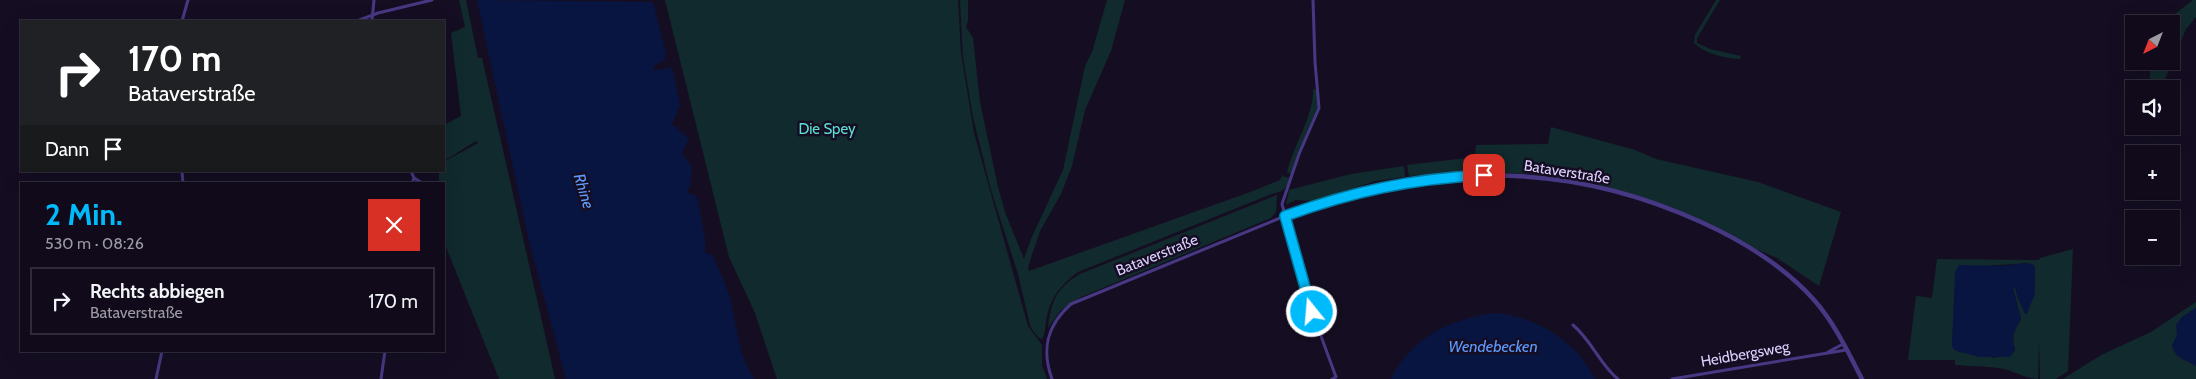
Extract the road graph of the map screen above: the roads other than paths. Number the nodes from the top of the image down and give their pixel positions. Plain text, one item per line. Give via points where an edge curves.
1 (188, 0) edge
2 (374, 0) edge
3 (432, 0) edge
4 (1313, 0) edge
5 (372, 16) junction
6 (182, 20) edge
7 (360, 20) edge
8 (372, 20) edge
9 (411, 172) edge
10 (414, 178) junction
11 (413, 182) edge
12 (421, 182) edge
13 (1285, 216) junction
14 (1573, 325) dead end
15 (1843, 344) junction
16 (1846, 350) junction
17 (162, 352) edge
18 (385, 352) edge
19 (1822, 354) junction
20 (156, 379) edge
21 (381, 379) edge
22 (1052, 379) edge
23 (1332, 379) edge
24 (1618, 379) edge
25 (1672, 379) edge
26 (1862, 379) edge

1 - 6 street
2 - 5 street
3 - 5 street
4 - 13 street via 1319,108 1283,199
5 - 7 street
5 - 8 street
9 - 10 street
10 - 11 street
10 - 12 street
13 - 15 street, Bataverstraße via 1363,190 1425,179 1484,175 1530,177 1593,186 1671,209 1754,251 1804,290 1824,312
13 - 22 street, Bataverstraße via 1072,304 1056,319 1048,337 1046,360
13 - 23 street via 1307,298 1336,377
14 - 24 street
15 - 16 street
15 - 19 street, Heidbergsweg
16 - 19 street, Heidbergsweg
16 - 26 street
17 - 20 street
18 - 21 street
19 - 25 street, Heidbergsweg

